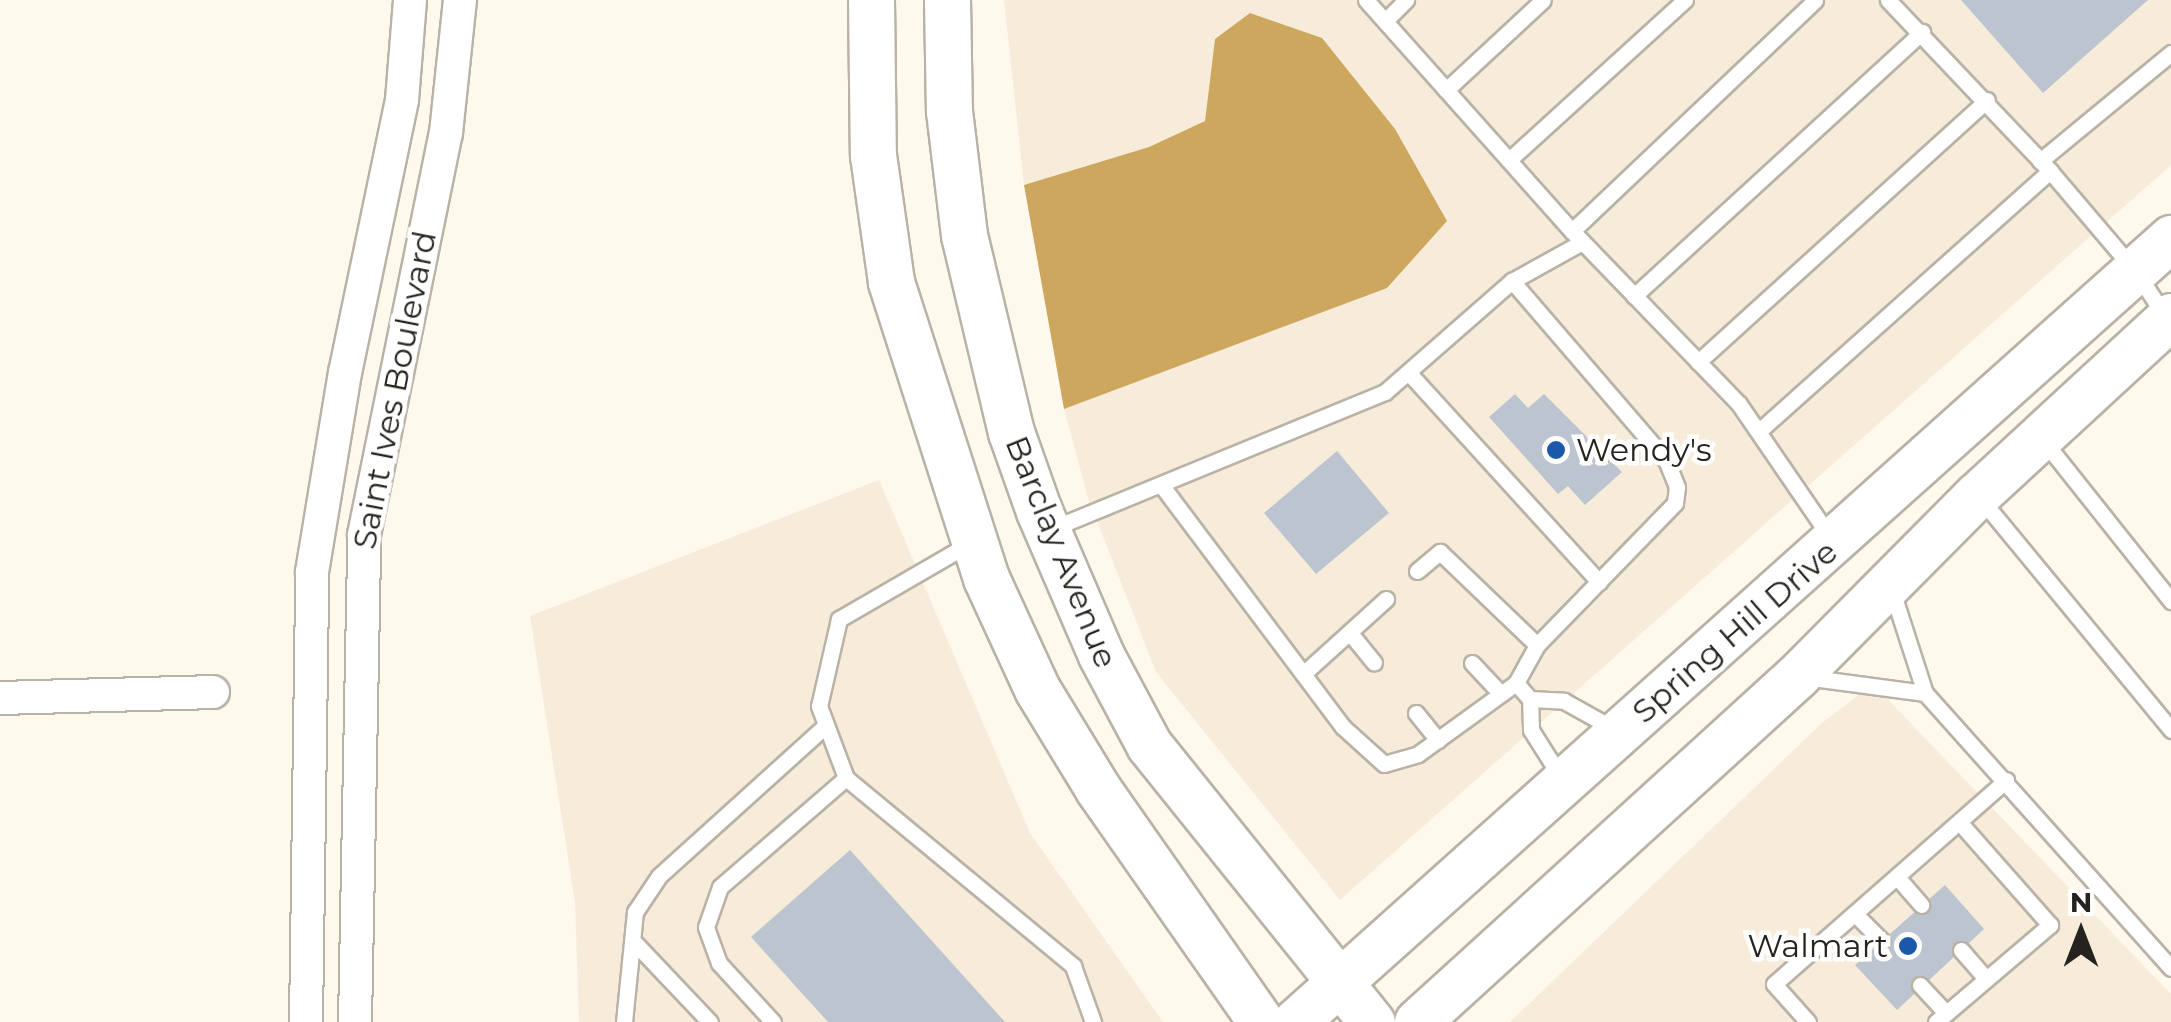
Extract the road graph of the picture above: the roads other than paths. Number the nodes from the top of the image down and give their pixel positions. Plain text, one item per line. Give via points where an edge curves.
1 (410, 0) edge
2 (460, 0) edge
3 (872, 0) edge
4 (947, 0) edge
5 (1366, 0) edge
6 (1406, 0) edge
7 (1544, 0) edge
8 (1686, 0) edge
9 (1815, 0) edge
10 (1888, 0) edge
11 (1385, 20) junction
12 (1922, 32) junction
13 (2171, 53) edge
14 (1446, 90) junction
15 (1987, 100) junction
16 (1509, 160) junction
17 (2045, 166) junction
18 (1577, 236) junction
19 (2171, 238) edge
20 (2136, 272) junction
21 (1512, 281) junction
22 (1634, 296) junction
23 (2170, 320) edge
24 (1698, 362) junction
25 (1408, 372) junction
26 (1759, 430) junction
27 (2040, 437) junction
28 (1162, 486) junction
29 (1977, 495) junction
30 (1047, 531) junction
31 (973, 541) junction
32 (1836, 544) junction
33 (1417, 571) dead end
34 (1889, 581) junction
35 (1598, 582) junction
36 (1386, 600) dead end
37 (2171, 601) edge
38 (310, 618) junction
39 (358, 620) junction
40 (1350, 633) junction
41 (1537, 645) junction
42 (1374, 663) dead end
43 (1472, 663) dead end
44 (1303, 674) junction
45 (1797, 676) junction
46 (1516, 683) junction
47 (213, 692) dead end
48 (1924, 692) junction
49 (1501, 694) junction
50 (0, 698) edge
51 (1530, 699) junction
52 (1416, 713) dead end
53 (825, 726) junction
54 (2171, 730) edge
55 (1620, 733) junction
56 (1438, 740) junction
57 (846, 778) junction
58 (2006, 780) junction
59 (1564, 782) junction
60 (1960, 823) junction
61 (1897, 877) junction
62 (1921, 906) dead end
63 (1854, 914) junction
64 (1882, 941) dead end
65 (634, 942) junction
66 (1961, 950) dead end
67 (2171, 968) edge
68 (1986, 979) junction
69 (1340, 982) junction
70 (1920, 985) dead end
71 (1941, 1017) edge
72 (306, 1022) edge
73 (355, 1022) edge
74 (624, 1022) edge
75 (710, 1022) edge
76 (773, 1022) edge
77 (1092, 1022) edge
78 (1261, 1022) edge
79 (1295, 1022) edge
80 (1372, 1022) edge
81 (1417, 1022) edge
82 (1808, 1022) edge

1 - 38 street, Saint Ives Boulevard via 402,100 345,373
2 - 39 street, Saint Ives Boulevard via 446,133 370,500
3 - 31 main road via 873,156 891,282
4 - 30 main road, Barclay Avenue via 949,111 964,235 1010,432
5 - 11 lane
6 - 11 lane
7 - 14 lane
8 - 16 lane
9 - 18 lane
10 - 12 lane
11 - 14 lane
12 - 15 lane
12 - 22 lane
13 - 17 lane
14 - 16 lane
15 - 17 lane
15 - 24 lane
16 - 18 lane
17 - 20 lane
17 - 26 lane
18 - 21 lane
18 - 22 lane
19 - 20 main road, Spring Hill Drive
20 - 23 lane
20 - 32 main road, Spring Hill Drive
21 - 25 lane
21 - 35 lane via 1666,460 1677,487 1675,503
22 - 24 lane
23 - 27 main road, Spring Hill Drive
24 - 26 lane
25 - 28 lane via 1385,392
25 - 35 lane
26 - 32 lane
27 - 29 main road, Spring Hill Drive
27 - 37 lane
28 - 30 lane
28 - 44 lane
29 - 34 main road, Spring Hill Drive
29 - 54 lane
30 - 69 main road, Barclay Avenue via 1150,746
31 - 53 lane via 839,619 819,706
31 - 78 main road via 1048,705 1098,790
32 - 55 main road, Spring Hill Drive
33 - 41 lane via 1440,552
34 - 45 main road, Spring Hill Drive
34 - 48 lane
35 - 41 lane
36 - 40 lane
38 - 39 street
38 - 72 street, Saint Ives Boulevard
39 - 73 street, Saint Ives Boulevard
40 - 42 lane
40 - 44 lane
41 - 46 lane
43 - 49 lane
44 - 56 lane via 1343,727 1384,764
45 - 48 lane
45 - 81 main road, Spring Hill Drive
46 - 49 lane
46 - 51 lane
47 - 50 street
48 - 58 lane
49 - 56 lane
51 - 55 lane via 1564,701
51 - 59 lane via 1531,730
52 - 56 lane
53 - 57 lane
53 - 65 lane via 659,876 636,912
55 - 59 main road, Spring Hill Drive
57 - 76 lane via 720,887 706,926 719,963
57 - 77 lane via 1073,966
58 - 60 lane
58 - 67 lane
59 - 69 main road, Spring Hill Drive
60 - 61 lane
60 - 68 lane via 2050,925
61 - 62 lane
61 - 63 lane
63 - 64 lane
63 - 82 lane via 1774,984
65 - 74 lane
65 - 75 lane
66 - 68 lane
68 - 71 lane
69 - 79 main road, Spring Hill Drive
69 - 80 main road, Barclay Avenue
70 - 71 lane

